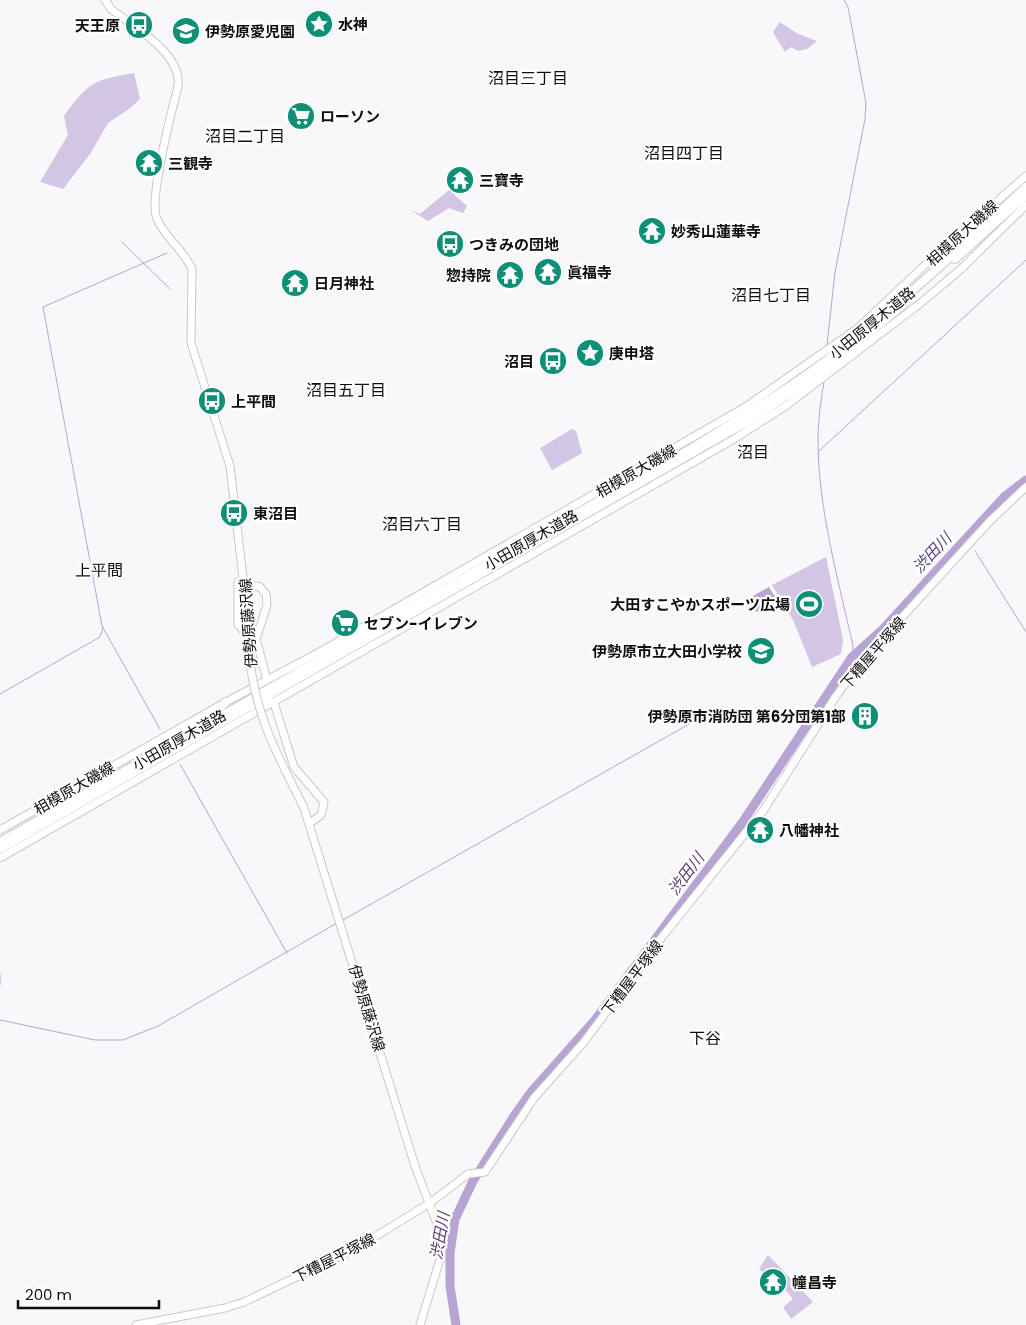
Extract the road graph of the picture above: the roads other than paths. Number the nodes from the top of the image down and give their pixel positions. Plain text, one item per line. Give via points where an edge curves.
1 (105, 0) edge
2 (1026, 176) edge
3 (1026, 187) edge
4 (1026, 195) edge
5 (1026, 205) edge
6 (832, 356) junction
7 (824, 366) junction
8 (1026, 487) edge
9 (245, 583) junction
10 (256, 639) junction
11 (267, 680) junction
12 (226, 702) junction
13 (274, 703) junction
14 (116, 779) junction
15 (310, 823) junction
16 (0, 830) edge
17 (0, 842) edge
18 (0, 849) edge
19 (0, 858) edge
20 (430, 1203) junction
21 (136, 1325) edge
22 (420, 1325) edge

1 - 9 main road, 伊勢原藤沢線 via 111,9 168,54 178,71 178,86 154,206 161,227 192,269 191,343 230,466
2 - 6 main road, 相模原大磯線 via 948,244
3 - 6 highway, 小田原厚木道路 via 903,299
4 - 6 highway, 小田原厚木道路 via 882,324
5 - 7 main road, 相模原大磯線 via 954,274
6 - 7 highway, 小田原厚木道路
7 - 11 main road, 相模原大磯線
7 - 13 main road, 相模原大磯線 via 821,380 734,439 324,671
7 - 14 highway, 小田原厚木道路 via 692,448
8 - 20 main road, 下糟屋平塚線 via 996,515 863,660 763,811 662,937 584,1042 534,1098 489,1168 468,1174
9 - 10 main road via 260,587 267,597
9 - 10 main road via 238,582 238,623 249,637
9 - 15 main road, 伊勢原藤沢線, bridge via 249,660 262,715
10 - 11 main road
11 - 12 main road, 相模原大磯線
12 - 14 highway via 212,715 144,755
12 - 16 main road, 相模原大磯線
13 - 14 highway via 265,703 152,766
13 - 15 main road via 294,767 324,802 321,815
13 - 19 main road, 相模原大磯線
14 - 17 highway, 小田原厚木道路
14 - 18 highway, 小田原厚木道路
15 - 20 main road, 伊勢原藤沢線 via 415,1166
20 - 21 main road, 下糟屋平塚線 via 353,1250 244,1302
20 - 22 main road, 伊勢原藤沢線 via 440,1232 442,1256

